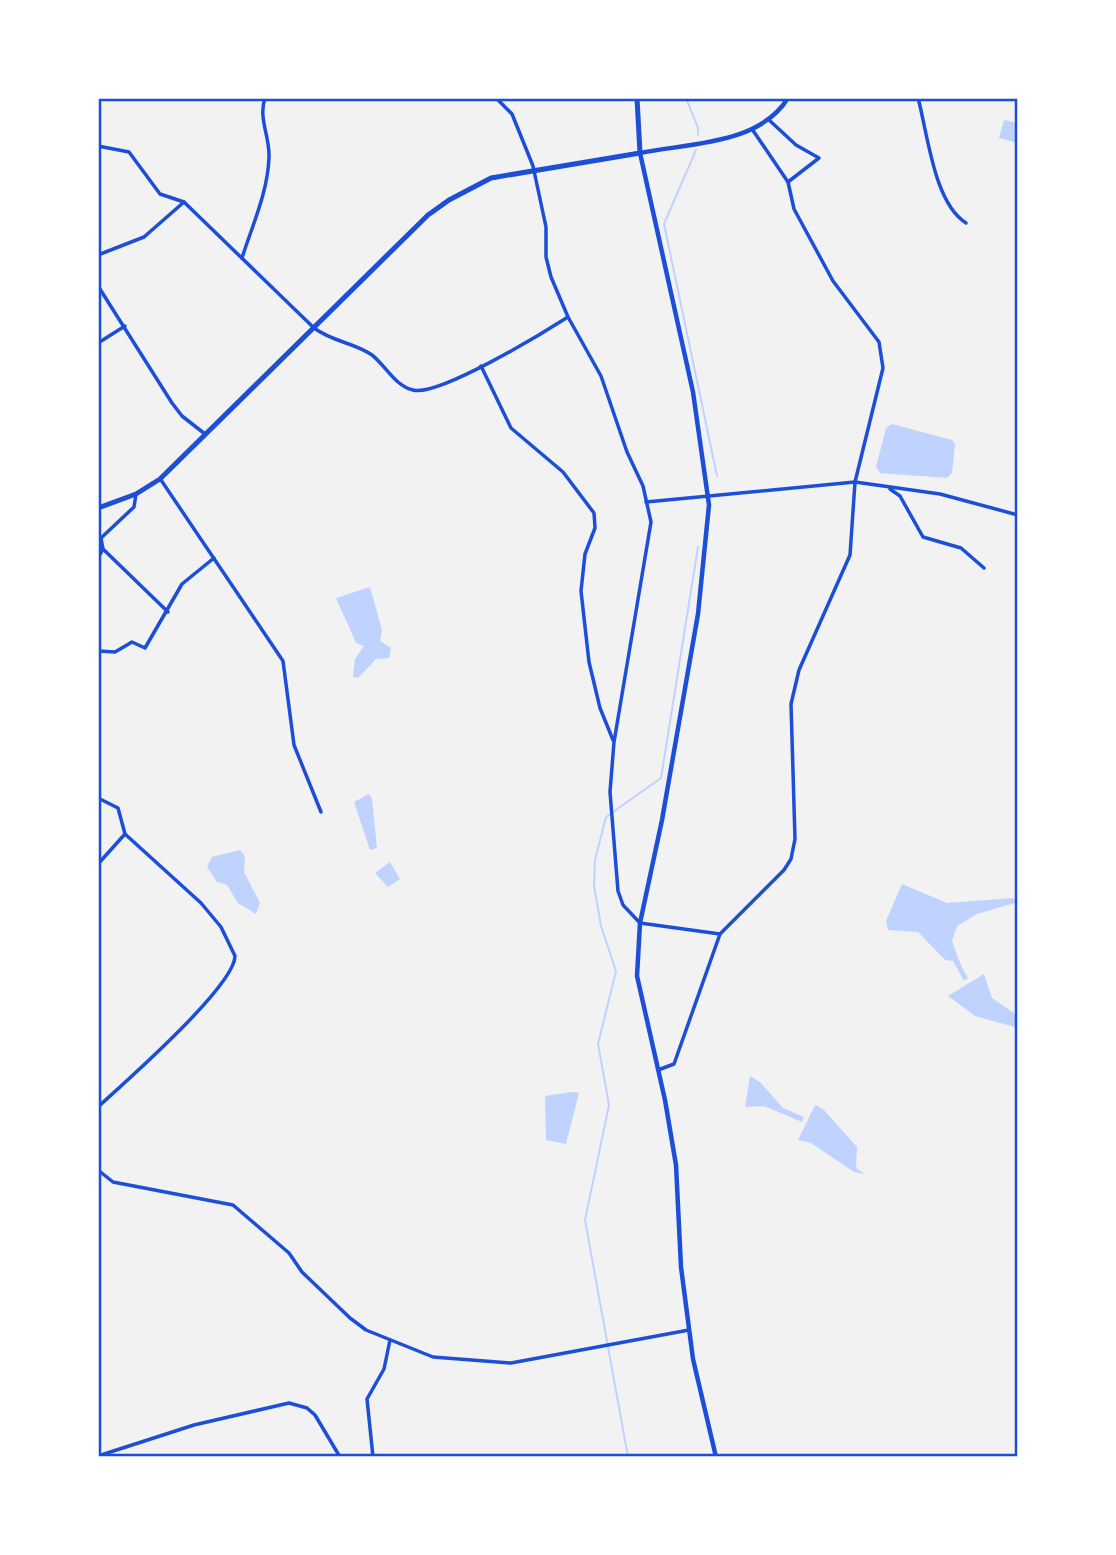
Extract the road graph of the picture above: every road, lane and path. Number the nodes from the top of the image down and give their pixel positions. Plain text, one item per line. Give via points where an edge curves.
1 (265, 98) edge
2 (496, 98) edge
3 (637, 98) edge
4 (780, 98) edge
5 (918, 98) edge
6 (786, 101) edge
7 (768, 119) junction
8 (752, 129) junction
9 (98, 146) edge
10 (640, 152) junction
11 (535, 172) junction
12 (788, 182) junction
13 (184, 202) junction
14 (966, 223) dead end
15 (98, 255) edge
16 (242, 259) junction
17 (98, 286) edge
18 (568, 317) junction
19 (125, 326) junction
20 (314, 328) junction
21 (98, 343) edge
22 (481, 366) junction
23 (205, 434) junction
24 (160, 478) junction
25 (855, 482) junction
26 (890, 489) junction
27 (136, 494) junction
28 (708, 496) junction
29 (646, 502) junction
30 (98, 508) edge
31 (1018, 515) edge
32 (100, 539) edge
33 (103, 549) junction
34 (98, 558) edge
35 (214, 558) junction
36 (984, 568) dead end
37 (168, 612) junction
38 (98, 651) edge
39 (614, 742) junction
40 (98, 798) edge
41 (321, 812) dead end
42 (125, 834) junction
43 (98, 864) edge
44 (640, 923) junction
45 (719, 934) junction
46 (658, 1070) junction
47 (98, 1107) edge
48 (98, 1171) edge
49 (690, 1330) junction
50 (390, 1340) junction
51 (98, 1456) edge
52 (340, 1457) edge
53 (373, 1457) edge
54 (716, 1457) edge

1 - 16 street via 261,111 269,144 268,172
2 - 11 street via 512,114
3 - 10 main road
4 - 6 street
5 - 14 street via 937,182 954,216
6 - 7 street
7 - 8 street
7 - 12 street via 796,145 819,158
8 - 10 street via 731,137
8 - 12 street
9 - 13 street via 129,152 160,194
10 - 11 main road
10 - 28 street via 693,392
11 - 18 street via 546,227 546,257
11 - 20 main road via 491,178 449,200 428,215
12 - 25 street via 794,209 833,281 872,331 882,353 881,380
13 - 15 street via 144,237
13 - 16 street
16 - 20 street
17 - 19 street
18 - 22 street via 515,351
18 - 29 street via 601,376
19 - 21 street
19 - 23 street via 182,416
20 - 22 street via 330,340 373,356 401,385 416,391
20 - 23 main road
22 - 39 street via 511,428 563,472 594,513 581,592 589,662
23 - 24 main road
24 - 27 main road
24 - 35 street
25 - 26 street
25 - 28 street
25 - 45 street via 850,555 799,670 791,704 795,839 791,859
26 - 31 street via 940,494
26 - 36 street via 900,496 923,537 961,548
27 - 30 main road
27 - 32 street via 134,507
28 - 29 street
28 - 44 street via 698,614
29 - 39 street via 650,533 643,551
32 - 33 street
33 - 34 street
33 - 37 street
35 - 37 street via 182,584
35 - 41 street via 283,661 294,745
37 - 38 street via 145,648 132,642 115,652
39 - 44 street via 610,792 618,891 623,905
40 - 42 street via 118,808
42 - 43 street
42 - 47 street via 208,910 235,962 191,1019
44 - 45 street
44 - 46 street via 636,951 639,998
45 - 46 street via 674,1064
46 - 49 street via 676,1165 681,1267
48 - 50 street via 113,1182 233,1205 289,1253 302,1272 350,1318
49 - 50 street via 511,1363 433,1357
49 - 54 street
50 - 53 street via 384,1369 367,1399
51 - 52 street via 172,1431 289,1403 316,1415

